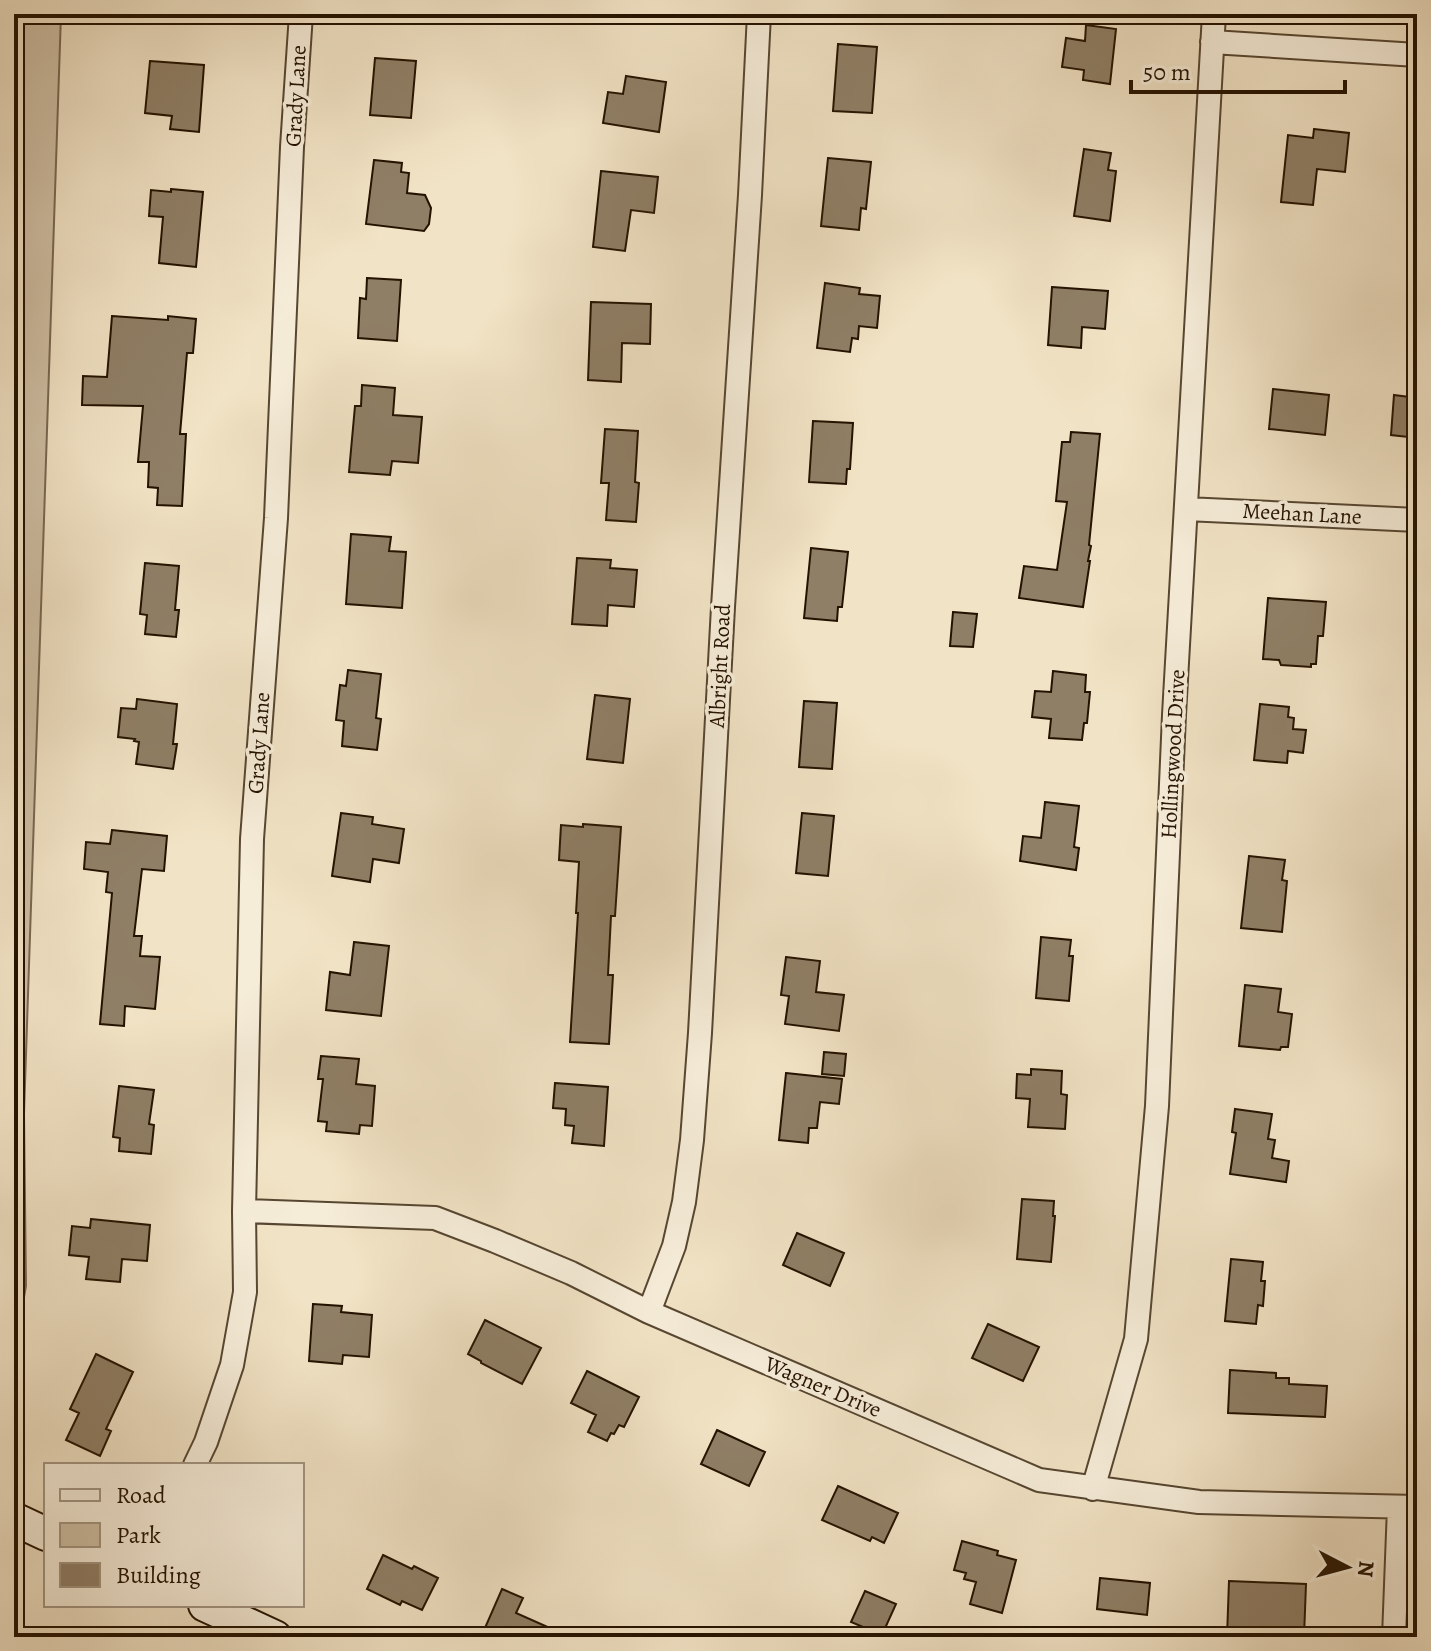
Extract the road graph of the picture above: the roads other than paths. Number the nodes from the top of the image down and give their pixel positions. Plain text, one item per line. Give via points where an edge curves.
1 (301, 14) edge
2 (759, 14) edge
3 (1214, 14) edge
4 (1212, 42) junction
5 (1417, 55) edge
6 (1186, 509) junction
7 (1417, 520) edge
8 (244, 1211) junction
9 (649, 1312) junction
10 (196, 1463) edge
11 (1093, 1489) junction
12 (1408, 1507) edge
13 (14, 1519) edge
14 (44, 1533) edge
15 (209, 1607) edge
16 (275, 1637) edge
17 (1394, 1637) edge

1 - 8 street, Grady Lane via 276,518 252,839
2 - 9 street, Albright Road via 692,1140 674,1246
3 - 4 street, Hollingwood Drive
4 - 5 street
4 - 6 street, Hollingwood Drive
6 - 7 street, Meehan Lane
6 - 11 street, Hollingwood Drive via 1157,1106 1136,1339
8 - 9 street, Wagner Drive via 435,1218 571,1273
8 - 10 street, Grady Lane via 245,1292 232,1365
9 - 11 street, Wagner Drive via 1039,1480
11 - 12 street, Wagner Drive via 1199,1502
12 - 17 street
13 - 14 main road
15 - 16 main road

